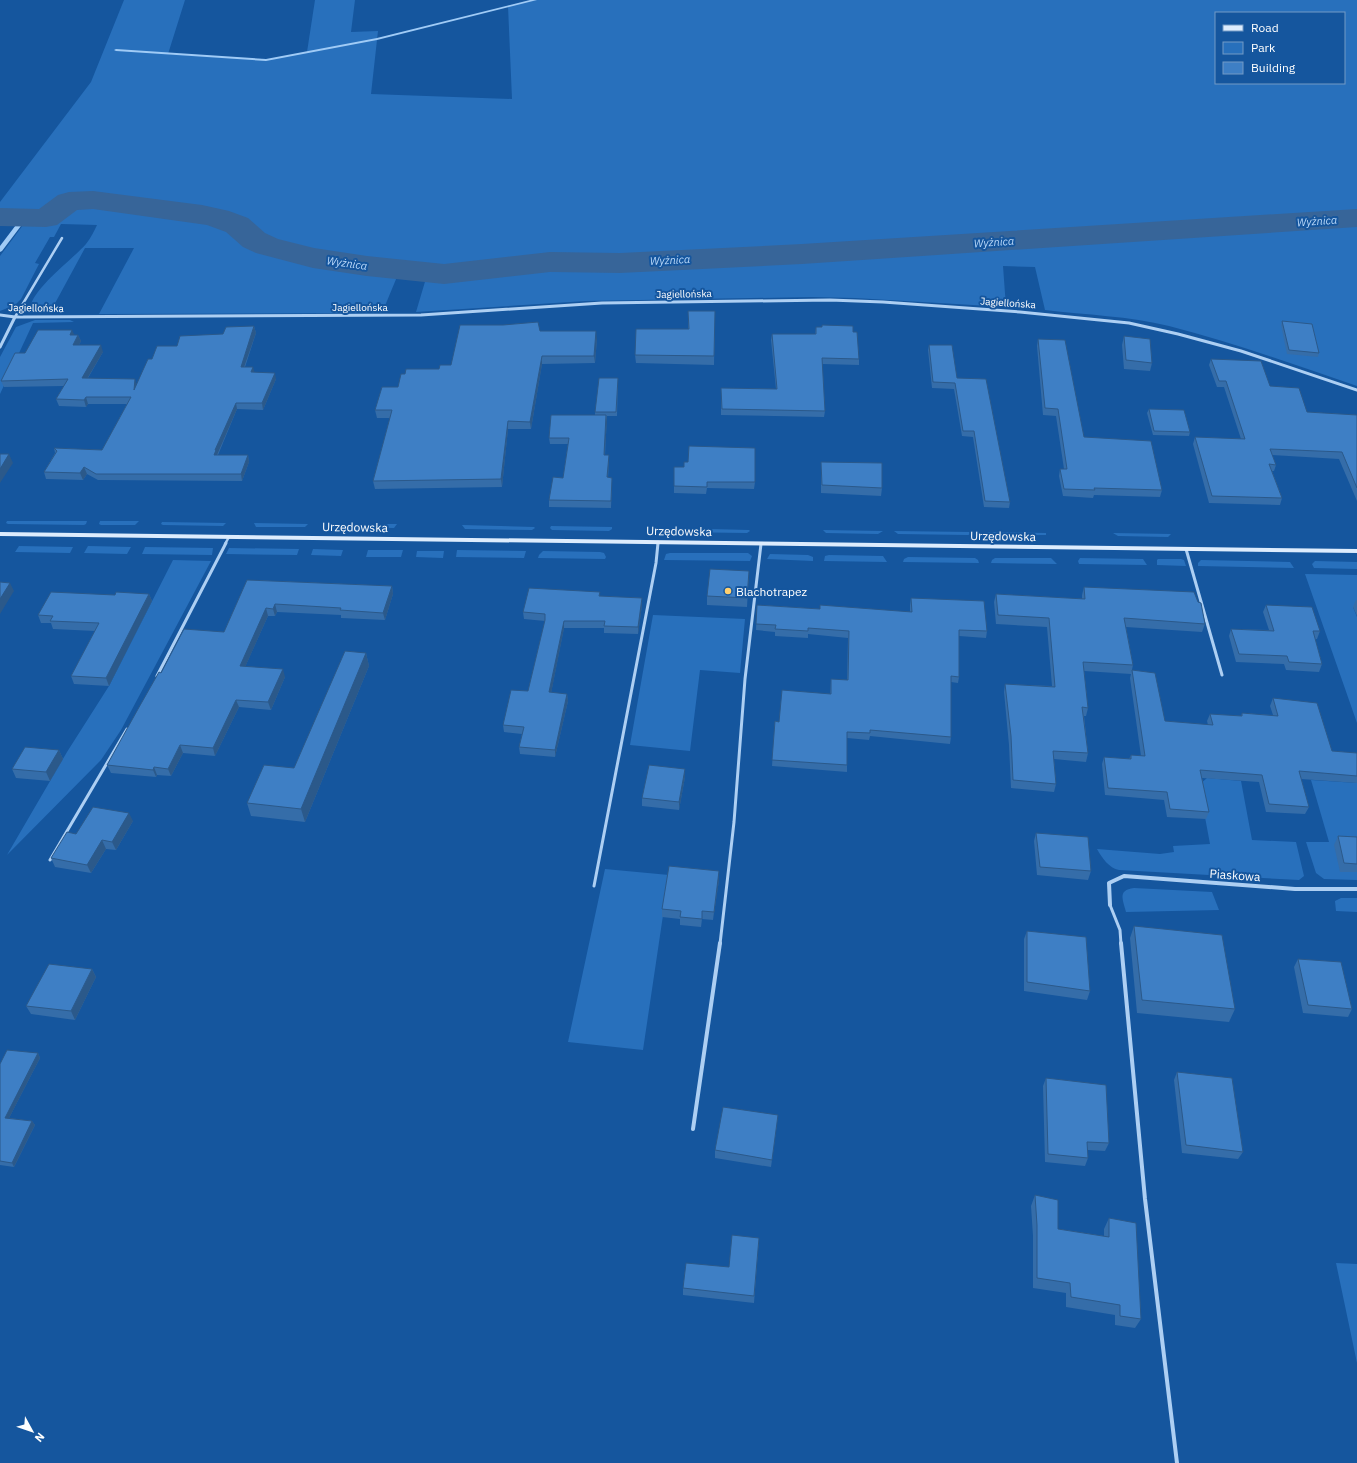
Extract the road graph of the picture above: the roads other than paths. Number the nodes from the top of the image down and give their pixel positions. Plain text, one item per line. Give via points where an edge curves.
1 (62, 238) dead end
2 (0, 316) edge
3 (15, 317) junction
4 (0, 347) edge
5 (1357, 390) edge
6 (0, 534) edge
7 (229, 537) junction
8 (658, 542) junction
9 (761, 544) junction
10 (1186, 549) junction
11 (1357, 551) edge
12 (1222, 675) dead end
13 (156, 677) edge
14 (130, 724) edge
15 (50, 860) dead end
16 (594, 886) dead end
17 (1357, 889) edge
18 (1110, 905) joint
19 (693, 1129) dead end
20 (1177, 1463) edge

1 - 3 lane
2 - 3 street, Jagiellońska
3 - 4 street
3 - 5 street, Jagiellońska via 421,315 602,303 830,300 883,302 1129,323 1234,349
6 - 7 street, Urzędowska
7 - 8 street, Urzędowska
7 - 13 lane
8 - 9 street, Urzędowska
8 - 16 lane
9 - 10 street, Urzędowska
9 - 19 lane via 745,680 734,822 717,968
10 - 11 street, Urzędowska
10 - 12 lane
14 - 15 lane
17 - 18 street, Piaskowa via 1295,889 1124,876 1109,883
18 - 20 lane via 1120,930 1145,1199

